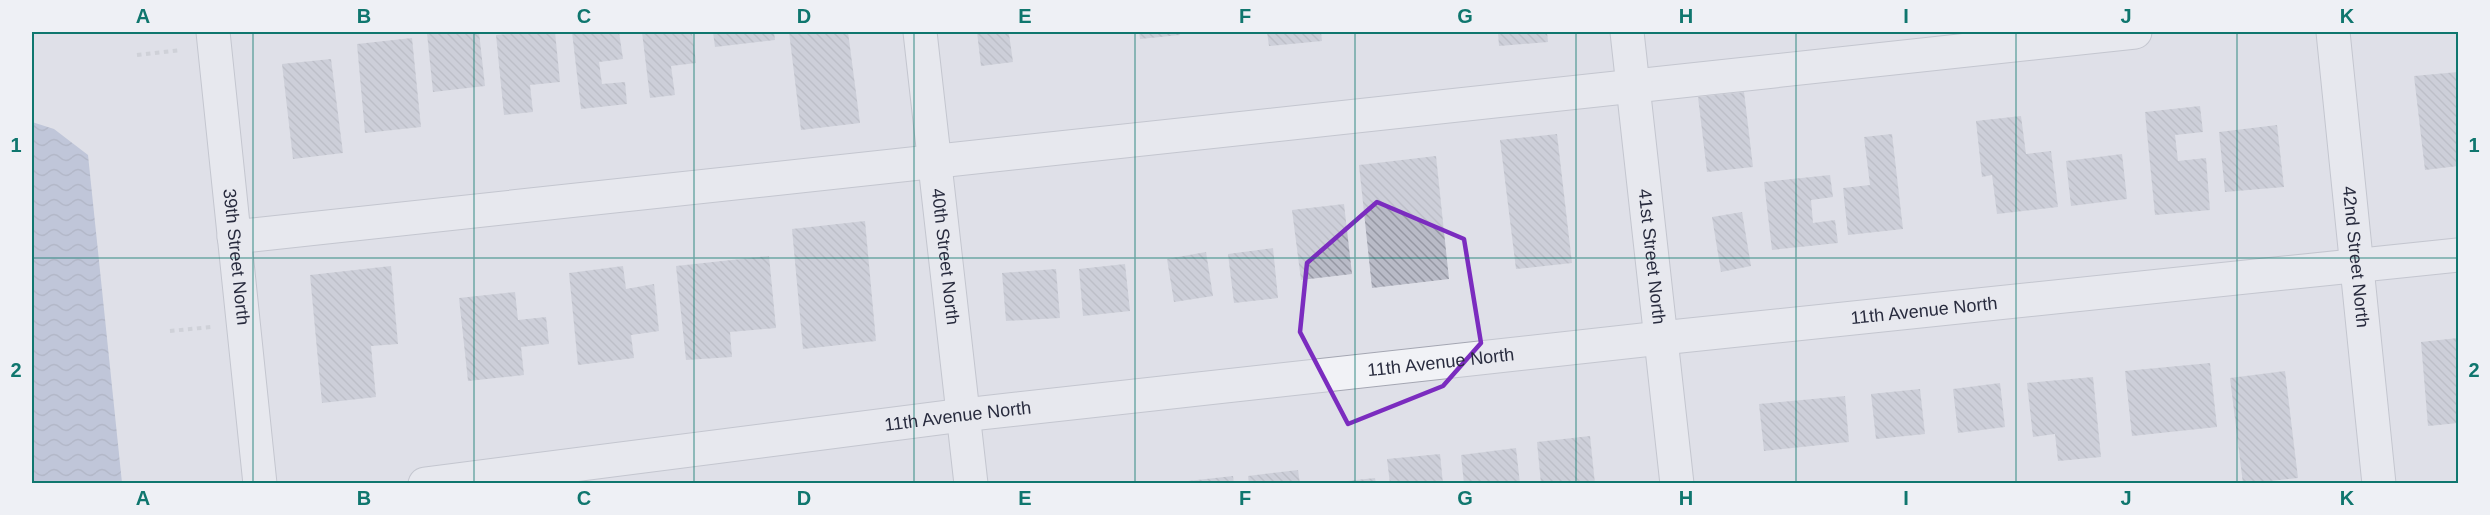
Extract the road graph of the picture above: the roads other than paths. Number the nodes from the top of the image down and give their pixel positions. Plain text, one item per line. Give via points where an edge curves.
1 (213, 32) edge
2 (920, 32) edge
3 (1627, 32) edge
4 (2135, 32) edge
5 (2333, 32) edge
6 (1633, 86) junction
7 (935, 161) junction
8 (234, 237) junction
9 (2458, 255) edge
10 (2358, 267) junction
11 (1662, 338) junction
12 (963, 415) junction
13 (260, 483) edge
14 (425, 483) edge
15 (971, 483) edge
16 (1677, 483) edge
17 (2379, 483) edge

1 - 8 street, 39th Street North
2 - 7 street, 40th Street North
3 - 6 street, 41st Street North
4 - 6 street
5 - 10 street, 42nd Street North
6 - 7 street
6 - 11 street, 41st Street North
7 - 8 street
7 - 12 street, 40th Street North
8 - 13 street, 39th Street North
9 - 10 street, 11th Avenue North
10 - 11 street, 11th Avenue North
10 - 17 street, 42nd Street North
11 - 12 street, 11th Avenue North
11 - 16 street, 41st Street North
12 - 14 street, 11th Avenue North
12 - 15 street, 40th Street North

